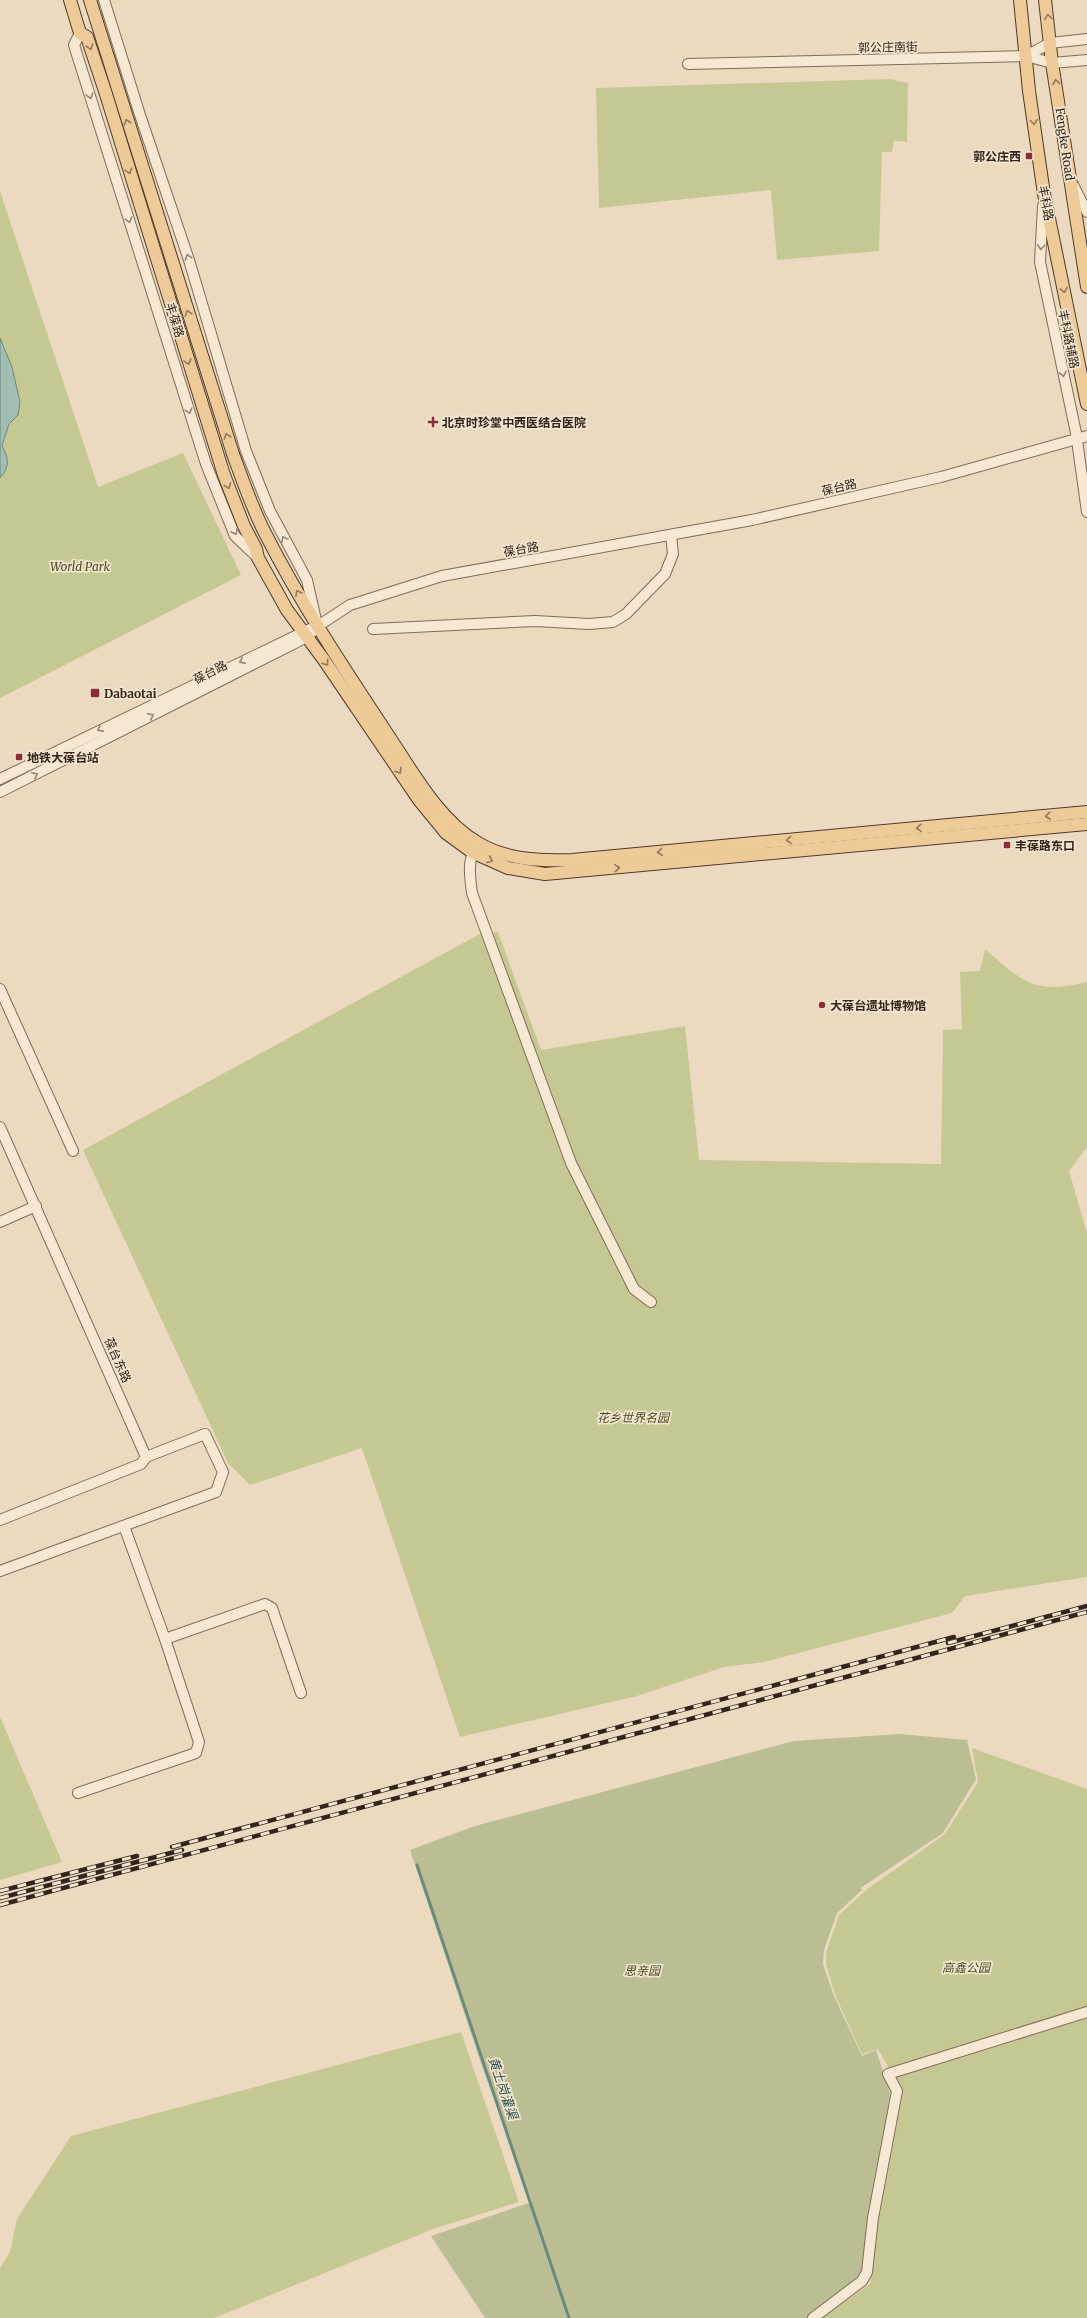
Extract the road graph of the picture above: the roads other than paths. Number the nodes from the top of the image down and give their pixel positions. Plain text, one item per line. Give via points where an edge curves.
1 (70, 0) edge
2 (90, 0) edge
3 (104, 0) edge
4 (1020, 0) edge
5 (1045, 0) edge
6 (1087, 39) edge
7 (1050, 43) junction
8 (1026, 56) junction
9 (1087, 60) edge
10 (1052, 63) junction
11 (688, 64) dead end
12 (1069, 177) junction
13 (1044, 194) junction
14 (1087, 212) edge
15 (1087, 287) edge
16 (1087, 404) edge
17 (1087, 436) edge
18 (1076, 438) junction
19 (1087, 512) edge
20 (670, 535) junction
21 (318, 626) junction
22 (373, 629) dead end
23 (305, 634) junction
24 (0, 778) edge
25 (0, 792) edge
26 (1087, 812) edge
27 (1087, 824) edge
28 (475, 848) junction
29 (0, 989) edge
30 (0, 1127) edge
31 (73, 1151) dead end
32 (36, 1206) junction
33 (0, 1222) edge
34 (651, 1302) dead end
35 (146, 1457) junction
36 (0, 1520) edge
37 (124, 1526) junction
38 (0, 1571) edge
39 (166, 1639) junction
40 (301, 1693) dead end
41 (78, 1793) dead end
42 (1087, 2012) edge
43 (814, 2318) edge

1 -> 23 main road, 丰葆路 via 80,33 87,37 105,91 224,475 258,558 287,610
21 -> 2 main road, 丰葆路 via 264,533 243,481
21 -> 3 street via 307,580 270,511 246,452 189,260
4 - 8 main road, 丰科路
7 -> 5 main road, Fengke Road
6 - 7 street
7 - 8 street
7 - 10 main road, Fengke Road
8 - 10 street, 郭公庄南街
8 - 11 street, 郭公庄南街
8 -> 13 main road, 丰科路
9 - 10 street, 郭公庄南街
12 -> 10 main road, Fengke Road
12 - 14 street
12 - 15 main road, Fengke Road
13 -> 16 main road, 丰科路
13 -> 18 street, 丰科路辅路 via 1040,262
17 - 18 street, 葆台路
18 - 19 street, 丰科路辅路
18 - 20 street, 葆台路 via 941,477 752,520
20 - 21 street, 葆台路 via 442,576 350,605
20 - 22 street via 673,554 665,574 626,614 613,622 589,624 535,620
21 - 23 street, 葆台路
21 - 28 main road, 丰葆路 via 416,778
23 -> 24 street, 葆台路
25 -> 23 street, 葆台路
23 -> 28 main road, 丰葆路 via 419,800 446,833
26 -> 28 main road via 572,860 524,859
28 -> 27 main road via 508,868 545,874
28 - 34 street via 469,872 472,893 571,1164 634,1290
29 - 31 street
30 - 32 street, 葆台东路
32 - 33 street
32 - 35 street, 葆台东路
35 - 36 street via 141,1464
35 - 37 street via 205,1434 223,1472 216,1492
37 - 38 street
37 - 39 street
39 - 40 street via 266,1604 272,1608
39 - 41 street via 199,1742 196,1753
42 - 43 street via 888,2074 896,2091 873,2218 867,2272 862,2281

